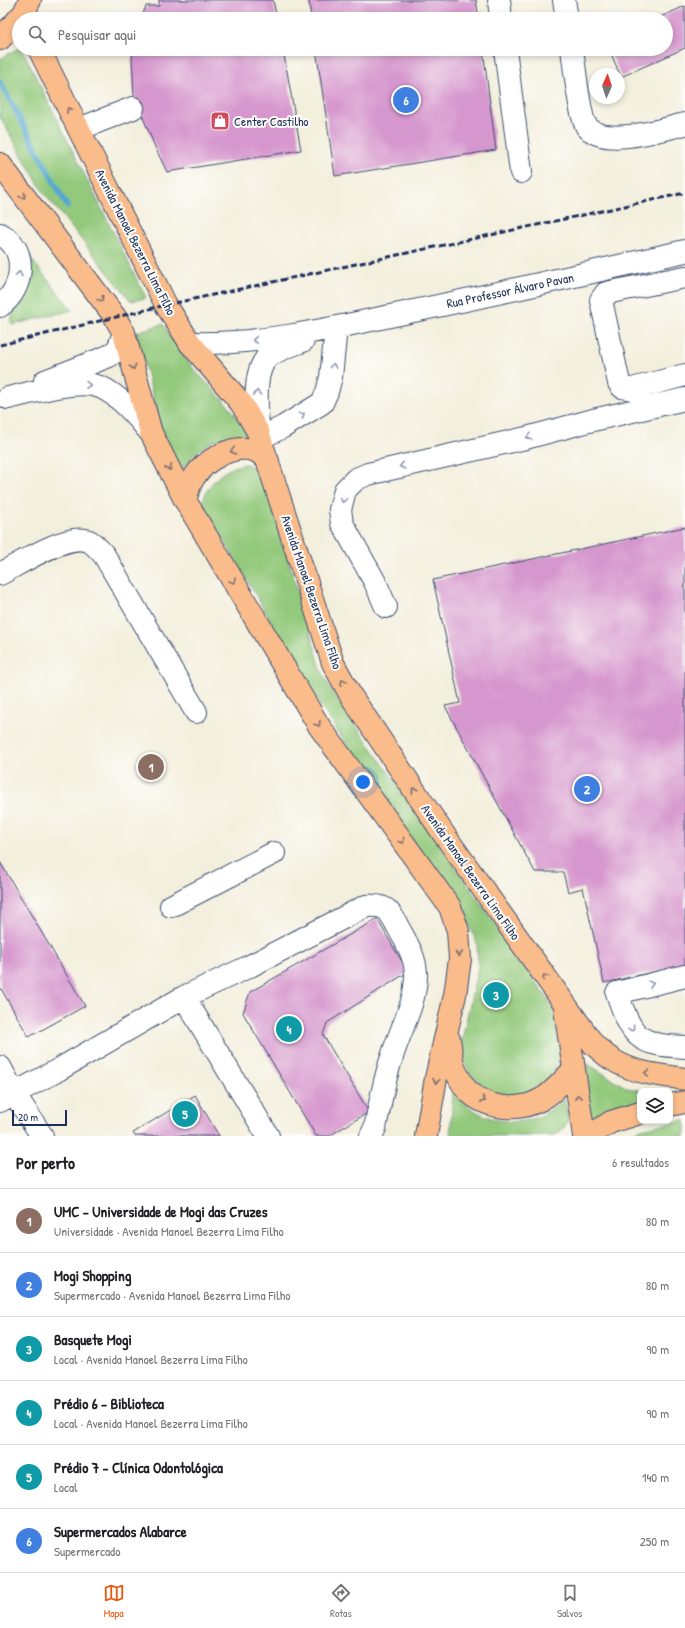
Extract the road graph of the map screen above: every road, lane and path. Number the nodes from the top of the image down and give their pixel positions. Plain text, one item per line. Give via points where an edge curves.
1 (499, 0) edge
2 (564, 0) edge
3 (500, 12) edge
4 (566, 12) edge
5 (12, 27) edge
6 (0, 39) edge
7 (42, 56) edge
8 (506, 56) edge
9 (573, 56) edge
10 (133, 108) dead end
11 (685, 124) edge
12 (79, 129) junction
13 (0, 164) edge
14 (522, 172) dead end
15 (0, 234) edge
16 (685, 251) edge
17 (685, 277) edge
18 (0, 306) edge
19 (336, 328) junction
20 (124, 333) junction
21 (190, 343) junction
22 (685, 375) edge
23 (685, 399) edge
24 (4, 400) edge
25 (151, 433) junction
26 (259, 435) junction
27 (268, 461) junction
28 (185, 500) junction
29 (0, 574) edge
30 (386, 607) dead end
31 (196, 712) dead end
32 (274, 853) dead end
33 (171, 906) dead end
34 (685, 976) edge
35 (184, 997) junction
36 (565, 1005) junction
37 (448, 1032) junction
38 (685, 1047) edge
39 (0, 1067) edge
40 (574, 1069) junction
41 (685, 1079) edge
42 (7, 1097) edge
43 (637, 1114) edge
44 (427, 1134) edge
45 (42, 1136) edge
46 (268, 1136) edge
47 (371, 1136) edge
48 (584, 1136) edge
49 (589, 1136) edge

1 - 3 street
2 - 4 street
5 - 6 main road
12 -> 7 main road, Avenida Manoel Bezerra Lima Filho
8 - 14 street
9 - 11 street via 582,114 587,127 598,134 610,137 637,134
10 - 12 street
12 - 21 main road, Avenida Manoel Bezerra Lima Filho via 166,305
13 -> 20 main road via 115,317
18 -> 15 street via 14,292 21,269 14,245 6,236
16 - 19 street, Rua Professor Álvaro Pavan
17 - 22 street via 606,293 601,300 622,387 632,389
19 -> 21 street, Rua Professor Álvaro Pavan via 239,342
26 -> 19 street via 283,428 322,403 331,377
26 -> 19 street, Rua Professor Álvaro Pavan via 258,376 267,358 291,345
20 - 24 street via 118,349 109,356 41,382
20 -> 25 main road
21 - 26 main road, Avenida Manoel Bezerra Lima Filho via 241,403
23 -> 30 street via 368,474 349,485 345,490 340,510 342,523
24 -> 25 street via 67,385 93,385 126,404
25 -> 28 main road
26 - 27 main road, Avenida Manoel Bezerra Lima Filho
27 -> 28 main road via 257,452 244,449 227,452 213,459 193,479
36 -> 27 main road, Avenida Manoel Bezerra Lima Filho via 443,833 348,690 333,663
28 -> 37 main road via 319,726 450,907 458,931 460,960
29 - 31 street via 62,542 74,539 86,540 93,544 104,555
32 - 33 street
34 - 38 street via 617,993 626,1020 639,1037 650,1043
35 - 42 street
35 - 46 street
35 - 47 street via 366,906 384,907 393,917 412,953 416,974 414,995 391,1058
36 - 40 main road
41 -> 36 main road, Avenida Manoel Bezerra Lima Filho via 642,1072 612,1060 594,1045
37 -> 40 main road via 455,1069 467,1090 480,1100 501,1107 522,1107 540,1100 554,1090
37 -> 44 main road via 436,1078
39 - 42 street
48 -> 40 main road
42 - 45 street
43 - 49 main road via 611,1122

